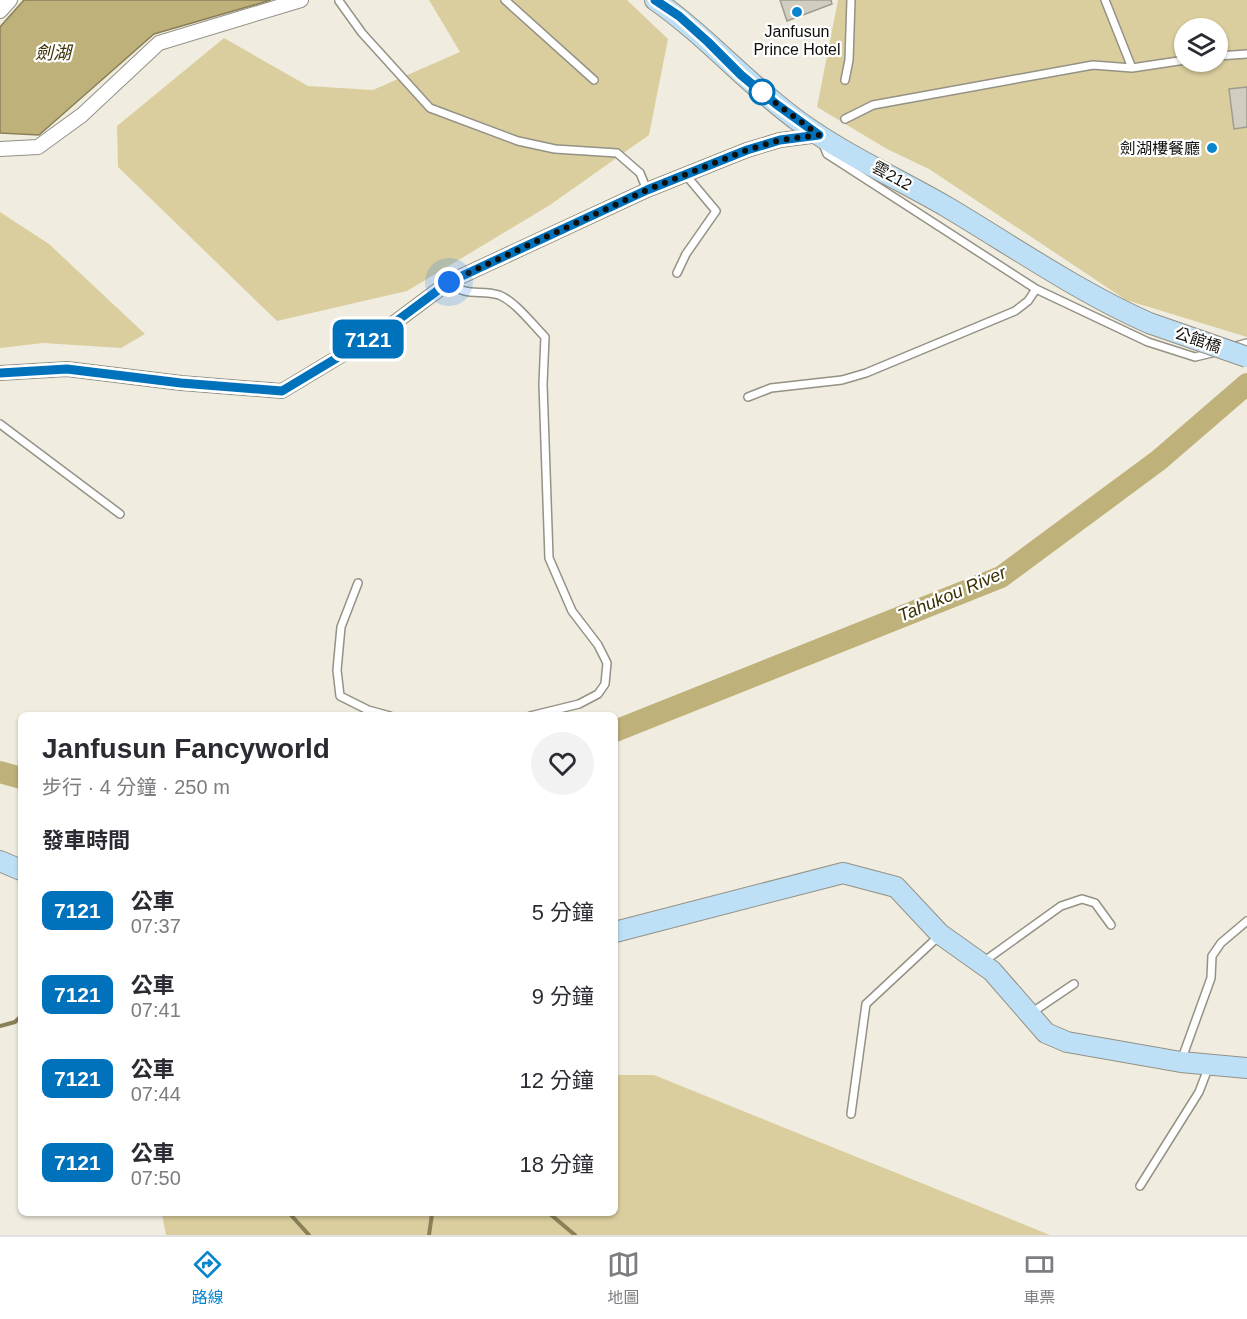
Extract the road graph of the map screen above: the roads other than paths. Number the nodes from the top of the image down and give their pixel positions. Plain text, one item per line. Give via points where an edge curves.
1 (10, 0) edge
2 (301, 0) edge
3 (340, 0) edge
4 (505, 0) edge
5 (655, 0) edge
6 (851, 0) edge
7 (1105, 0) edge
8 (0, 11) edge
9 (1247, 54) edge
10 (1228, 55) edge
11 (1174, 62) edge
12 (1132, 68) junction
13 (594, 80) dead end
14 (845, 80) dead end
15 (845, 119) dead end
16 (819, 135) junction
17 (0, 149) edge
18 (685, 174) junction
19 (647, 190) junction
20 (677, 273) dead end
21 (449, 282) junction
22 (1036, 289) junction
23 (1149, 323) joint
24 (1247, 343) edge
25 (1247, 357) edge
26 (0, 373) edge
27 (748, 398) dead end
28 (0, 424) edge
29 (120, 513) dead end
30 (358, 583) dead end
31 (375, 712) edge
32 (546, 712) edge
33 (0, 861) edge
34 (18, 869) edge
35 (1247, 921) edge
36 (1111, 925) dead end
37 (618, 931) edge
38 (940, 934) junction
39 (981, 963) junction
40 (1074, 984) dead end
41 (1029, 1015) junction
42 (1181, 1062) junction
43 (1210, 1064) junction
44 (1247, 1068) edge
45 (851, 1114) dead end
46 (1140, 1186) dead end

1 - 8 street
2 - 17 street via 159,43 82,115 38,147
3 - 19 lane via 362,33 430,108 518,141 555,149 617,153 640,173
4 - 13 lane
5 - 16 street, 雲212 / 雲212 via 776,104
6 - 14 lane
7 - 12 lane
9 - 10 lane
11 - 12 lane
12 - 15 lane via 1093,65 873,105
16 - 18 street via 780,140
16 - 22 lane via 827,154
16 - 23 street, 雲212 / 雲212 via 1116,308
18 - 19 street
18 - 20 lane via 716,211
19 - 21 street
21 - 26 street via 390,326 282,391 67,369
21 - 32 lane via 458,291 498,295 545,337 549,558 572,611 607,663 605,684 598,694 579,704
22 - 24 lane via 1148,342 1194,357
22 - 27 lane via 1015,311 866,373 842,380 771,388
23 - 25 street, 公館橋 / 雲212, bridge
28 - 29 lane
30 - 31 lane via 341,627 337,670 340,696
33 - 34 street
35 - 42 lane via 1212,956 1211,978
36 - 39 lane via 1095,903 1082,898 1061,906
37 - 38 street via 843,873 896,887
38 - 39 street
38 - 45 lane via 866,1004
39 - 41 street via 992,970
40 - 41 lane
41 - 42 street via 1046,1033 1067,1042
42 - 43 street
43 - 44 street
43 - 46 lane via 1198,1092

